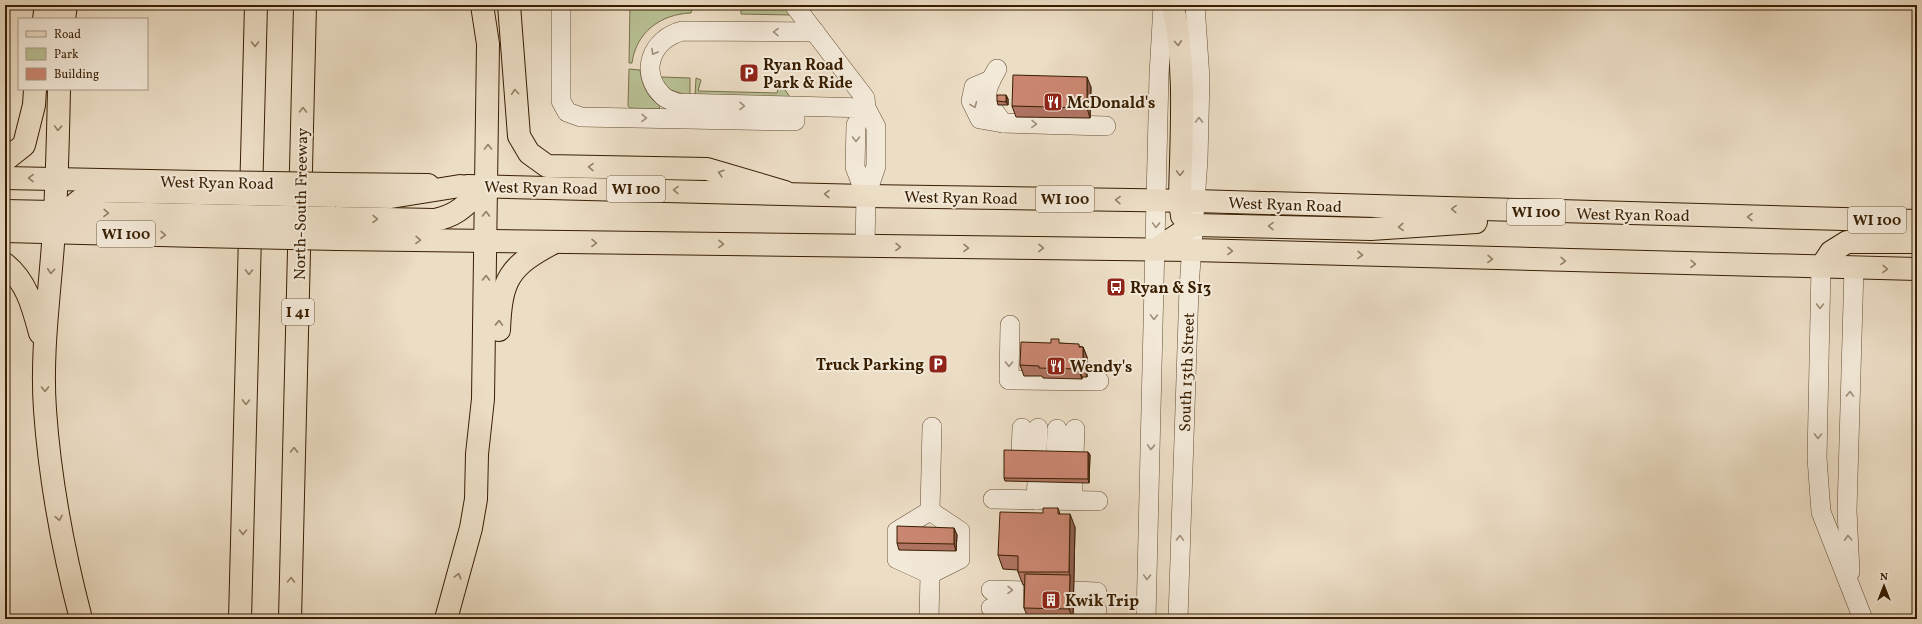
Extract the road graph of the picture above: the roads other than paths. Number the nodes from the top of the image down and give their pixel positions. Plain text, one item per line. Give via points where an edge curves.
1 (46, 5) edge
2 (66, 5) edge
3 (256, 5) edge
4 (306, 5) edge
5 (482, 5) edge
6 (508, 5) edge
7 (561, 5) edge
8 (794, 5) edge
9 (1163, 5) edge
10 (1173, 5) edge
11 (1195, 5) edge
12 (44, 18) edge
13 (64, 18) edge
14 (815, 32) junction
15 (994, 74) dead end
16 (36, 90) edge
17 (60, 90) edge
18 (795, 107) junction
19 (866, 108) junction
20 (1106, 126) dead end
21 (5, 160) edge
22 (5, 178) edge
23 (56, 179) junction
24 (486, 186) junction
25 (198, 187) junction
26 (785, 192) junction
27 (866, 196) junction
28 (1157, 201) junction
29 (1187, 201) junction
30 (5, 211) edge
31 (1523, 211) junction
32 (1790, 218) junction
33 (59, 219) junction
34 (1917, 221) edge
35 (1189, 227) junction
36 (336, 228) junction
37 (5, 231) edge
38 (486, 241) junction
39 (555, 242) junction
40 (1917, 242) edge
41 (1842, 244) junction
42 (865, 246) junction
43 (1155, 250) junction
44 (1191, 250) junction
45 (5, 264) edge
46 (1821, 267) junction
47 (1854, 268) junction
48 (1917, 269) edge
49 (1010, 325) dead end
50 (44, 350) junction
51 (1099, 381) dead end
52 (932, 427) dead end
53 (1048, 429) joint
54 (476, 499) junction
55 (993, 499) dead end
56 (1098, 501) dead end
57 (930, 511) junction
58 (930, 574) junction
59 (1851, 591) junction
60 (991, 599) dead end
61 (1028, 600) edge
62 (1073, 600) dead end
63 (1097, 601) dead end
64 (81, 619) edge
65 (240, 619) edge
66 (290, 619) edge
67 (446, 619) edge
68 (929, 619) edge
69 (1146, 619) edge
70 (1178, 619) edge
71 (1863, 619) edge

1 - 12 main road
2 - 13 main road
3 -> 65 main road
66 -> 4 main road, North-South Freeway / I 41
24 -> 5 main road via 488,44
26 -> 6 main road via 707,169 547,166 530,153 519,136
7 -> 18 street via 561,102 567,112 581,117 605,118 795,121
8 - 14 street
9 - 28 street, South 13th Street
10 -> 29 main road via 1182,91
29 -> 11 street via 1198,159 1200,79
14 -> 18 street via 682,31 671,34 660,42 651,58 651,76 655,86 664,97 677,103
14 - 19 street via 865,98
15 -> 20 street via 986,87 988,104 1003,123
16 - 21 main road via 24,145
17 -> 23 main road
18 - 19 street
19 - 27 street via 876,127 876,166
23 -> 22 main road, West Ryan Road
23 - 25 main road, West Ryan Road
23 - 33 main road
24 - 25 main road, West Ryan Road / WI 100, bridge via 460,186 391,197 334,190
26 -> 24 main road, West Ryan Road / WI 100
36 -> 24 main road via 449,218
38 -> 24 main road
25 - 33 main road via 89,193
27 -> 26 main road, West Ryan Road / WI 100
28 -> 27 main road, West Ryan Road / WI 100
27 - 42 street
28 - 29 main road, West Ryan Road / WI 100
28 -> 43 street, South 13th Street
31 -> 29 main road, West Ryan Road / WI 100
29 - 35 main road
30 - 33 main road
32 -> 31 main road, West Ryan Road / WI 100
31 -> 35 main road via 1467,223 1371,229
32 - 34 main road, West Ryan Road / WI 100
32 - 41 main road via 1817,224
33 -> 36 main road, bridge via 198,215
33 -> 36 main road, WI 100, bridge via 198,236
33 - 37 main road, WI 100
33 -> 50 main road
35 - 43 main road
35 - 44 main road
36 -> 38 main road, WI 100
38 - 39 main road, WI 100
54 -> 38 main road via 477,454 483,399
39 -> 42 main road, WI 100
54 -> 39 main road via 491,455 500,304 504,287 516,268 526,259
40 - 41 main road via 1874,240
41 - 46 main road via 1831,252
41 - 47 main road
42 -> 43 main road, WI 100
43 - 44 main road, WI 100
43 -> 69 street, South 13th Street
44 -> 46 main road, WI 100
70 -> 44 street, South 13th Street
45 - 50 main road via 15,272 32,300
46 - 47 main road, WI 100
46 -> 59 street via 1817,458 1821,512
47 -> 48 main road, WI 100
59 -> 47 street via 1846,511
49 -> 51 street via 1009,380
50 -> 64 main road via 45,409 53,493
52 - 57 street
53 - 53 street via 1047,455
67 -> 54 main road via 471,528
55 - 56 street via 1028,491 1064,491
57 - 58 street
57 - 58 street via 960,531 960,559
57 - 58 street via 897,531 897,559
58 - 68 street
59 - 71 street
60 -> 61 street
62 - 63 street

